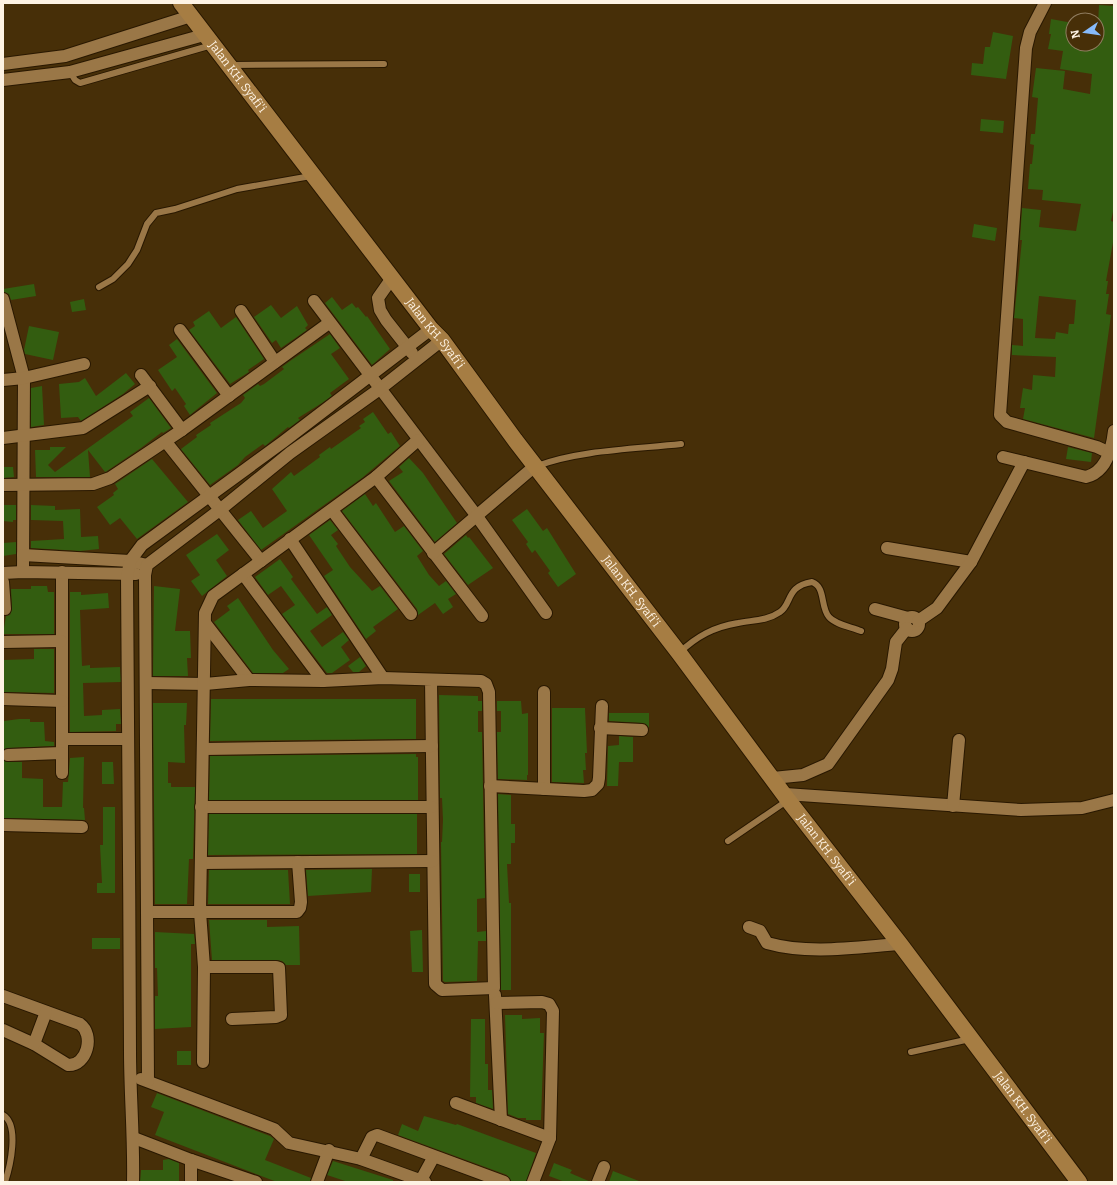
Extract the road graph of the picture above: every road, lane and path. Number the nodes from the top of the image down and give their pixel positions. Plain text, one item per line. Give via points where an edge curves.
1 (1045, 3) edge
2 (184, 6) edge
3 (208, 40) junction
4 (3, 64) edge
5 (384, 64) dead end
6 (229, 65) junction
7 (3, 76) edge
8 (3, 80) edge
9 (312, 175) junction
10 (392, 278) junction
11 (99, 287) dead end
12 (3, 299) edge
13 (314, 301) dead end
14 (241, 311) dead end
15 (6, 323) edge
16 (329, 323) junction
17 (180, 330) dead end
18 (436, 334) junction
19 (407, 348) junction
20 (418, 358) junction
21 (276, 362) junction
22 (84, 364) dead end
23 (142, 374) dead end
24 (369, 376) junction
25 (24, 378) junction
26 (3, 380) edge
27 (150, 386) junction
28 (381, 388) junction
29 (229, 396) junction
30 (182, 430) junction
31 (1114, 434) edge
32 (23, 435) junction
33 (3, 438) edge
34 (418, 440) junction
35 (166, 442) junction
36 (283, 442) junction
37 (681, 444) dead end
38 (290, 453) junction
39 (1110, 453) junction
40 (1003, 457) dead end
41 (1024, 462) junction
42 (535, 466) junction
43 (376, 477) junction
44 (24, 484) junction
45 (3, 485) edge
46 (209, 496) junction
47 (221, 509) junction
48 (332, 510) junction
49 (476, 515) junction
50 (290, 539) junction
51 (887, 548) dead end
52 (433, 553) junction
53 (23, 555) junction
54 (261, 560) junction
55 (970, 562) junction
56 (129, 567) junction
57 (146, 570) junction
58 (23, 572) junction
59 (62, 572) junction
60 (3, 574) edge
61 (243, 574) junction
62 (3, 582) edge
63 (5, 609) dead end
64 (875, 609) dead end
65 (546, 613) dead end
66 (411, 614) dead end
67 (482, 616) dead end
68 (911, 622) junction
69 (205, 624) junction
70 (861, 631) dead end
71 (61, 641) junction
72 (3, 642) edge
73 (679, 653) junction
74 (383, 678) junction
75 (249, 680) junction
76 (431, 680) junction
77 (323, 681) junction
78 (146, 683) junction
79 (204, 684) junction
80 (544, 692) dead end
81 (3, 699) edge
82 (62, 701) junction
83 (602, 706) dead end
84 (128, 722) junction
85 (147, 722) junction
86 (600, 728) junction
87 (642, 730) dead end
88 (62, 739) junction
89 (128, 739) junction
90 (959, 740) dead end
91 (432, 746) junction
92 (204, 749) junction
93 (61, 754) junction
94 (8, 755) dead end
95 (62, 774) dead end
96 (773, 778) junction
97 (490, 786) junction
98 (544, 789) junction
99 (786, 797) junction
100 (1114, 800) edge
101 (953, 806) junction
102 (201, 807) junction
103 (432, 807) junction
104 (3, 825) edge
105 (82, 827) dead end
106 (728, 841) dead end
107 (298, 862) junction
108 (433, 862) junction
109 (202, 863) junction
110 (148, 912) junction
111 (200, 912) junction
112 (749, 927) dead end
113 (900, 944) junction
114 (204, 967) junction
115 (494, 988) junction
116 (3, 996) edge
117 (496, 1003) junction
118 (46, 1012) junction
119 (232, 1019) dead end
120 (3, 1030) edge
121 (972, 1039) junction
122 (34, 1044) junction
123 (911, 1052) dead end
124 (203, 1062) dead end
125 (130, 1077) junction
126 (148, 1081) junction
127 (456, 1103) dead end
128 (3, 1116) edge
129 (501, 1120) junction
130 (134, 1138) junction
131 (550, 1138) junction
132 (329, 1150) junction
133 (433, 1158) junction
134 (361, 1159) junction
135 (191, 1160) junction
136 (604, 1167) dead end
137 (467, 1176) edge
138 (250, 1181) edge
139 (423, 1181) edge
140 (5, 1182) edge
141 (133, 1182) edge
142 (191, 1182) edge
143 (317, 1182) edge
144 (504, 1182) edge
145 (533, 1182) edge
146 (598, 1182) edge
147 (1079, 1182) edge

1 - 39 street via 1030,32 1026,48 1000,415 1006,422 1097,447
2 - 3 main road, Jalan KH. Syafi'i
2 - 4 street via 65,56
3 - 6 main road, Jalan KH. Syafi'i
3 - 8 street via 70,72
5 - 6 lane
6 - 9 main road, Jalan KH. Syafi'i
7 - 8 street
9 - 10 main road, Jalan KH. Syafi'i
9 - 11 lane via 237,189 181,207 156,212 147,224 137,250 128,264 113,279
10 - 18 main road, Jalan KH. Syafi'i
10 - 19 street via 378,298 378,304 386,320
12 - 15 street
13 - 16 street
14 - 21 street
15 - 25 street
16 - 21 street
16 - 24 street
17 - 29 street
18 - 19 street
18 - 20 street
18 - 42 main road, Jalan KH. Syafi'i
19 - 20 street
19 - 24 street
20 - 28 street
21 - 29 street
22 - 25 street
23 - 27 street
24 - 28 street
24 - 36 street
25 - 26 street
25 - 32 street
27 - 30 street
27 - 32 street via 83,428
28 - 34 street
28 - 38 street
29 - 30 street
30 - 35 street
31 - 39 street
32 - 33 street
32 - 44 street
34 - 43 street
34 - 49 street
35 - 44 street via 98,483
35 - 46 street
36 - 38 street
36 - 46 street
37 - 42 lane via 582,455
38 - 47 street
39 - 41 street via 1100,469 1086,477
40 - 41 street
41 - 55 street
42 - 49 street
42 - 73 main road, Jalan KH. Syafi'i
43 - 48 street
43 - 52 street
44 - 45 street
44 - 53 street
46 - 47 street
46 - 56 street via 142,545
47 - 54 street
47 - 57 street
48 - 50 street
48 - 66 street
49 - 52 street
49 - 65 street
50 - 54 street
50 - 74 street
51 - 55 street
52 - 67 street
53 - 56 street
53 - 58 street
54 - 61 street
55 - 68 street via 937,608
56 - 57 street
56 - 59 street
56 - 84 street
57 - 78 street
58 - 59 street
58 - 60 street
59 - 71 street
61 - 69 street via 213,596 206,607
61 - 77 street
62 - 63 street
64 - 68 street
68 - 96 street via 896,642 888,680 828,764 803,775
69 - 75 street
69 - 79 street
70 - 73 lane via 828,617 819,588 812,582 796,589 778,613 764,620 729,624 708,631 693,639
71 - 72 street
71 - 82 street
73 - 96 main road, Jalan KH. Syafi'i
74 - 76 street
74 - 77 street
75 - 77 street
75 - 79 street
76 - 91 street
76 - 97 street via 481,681 488,687
78 - 79 street
78 - 85 street
79 - 92 street
80 - 98 street
81 - 82 street
82 - 88 street
83 - 86 street
84 - 85 street
84 - 89 street
85 - 110 street
86 - 87 street
86 - 98 street via 599,778 596,788 584,791
88 - 89 street
88 - 93 street
89 - 125 street
90 - 101 street
91 - 92 street
91 - 103 street
92 - 102 street
93 - 94 street
93 - 95 street
96 - 99 main road, Jalan KH. Syafi'i
97 - 98 street
97 - 115 street
99 - 101 street
99 - 106 lane
99 - 113 main road, Jalan KH. Syafi'i
100 - 101 street via 1082,808 1041,810
102 - 103 street
102 - 109 street
103 - 108 street
104 - 105 street
107 - 108 street
107 - 109 street
107 - 111 street via 301,902 297,912
108 - 115 street via 435,984 442,990
109 - 111 street
110 - 111 street
110 - 126 street
111 - 114 street
112 - 113 street via 760,931 767,943 806,948 824,950
113 - 121 main road, Jalan KH. Syafi'i
114 - 119 street via 279,968 281,1015
114 - 124 street
115 - 117 street
116 - 118 street
117 - 129 street
117 - 131 street via 542,1002 552,1007 554,1018
118 - 122 street
118 - 122 street via 83,1026 88,1040 85,1054 76,1064 68,1065
120 - 122 street
121 - 123 lane
121 - 147 main road, Jalan KH. Syafi'i
125 - 126 street
125 - 130 street
126 - 132 street via 274,1129 289,1143
127 - 129 street
128 - 140 lane via 9,1122 12,1140
129 - 131 street
130 - 135 street
130 - 141 street
131 - 145 street
132 - 134 street
132 - 143 street
133 - 134 street via 377,1136 372,1137
133 - 137 street
133 - 139 street
134 - 139 street
135 - 138 street
135 - 142 street
136 - 146 street
137 - 144 street

